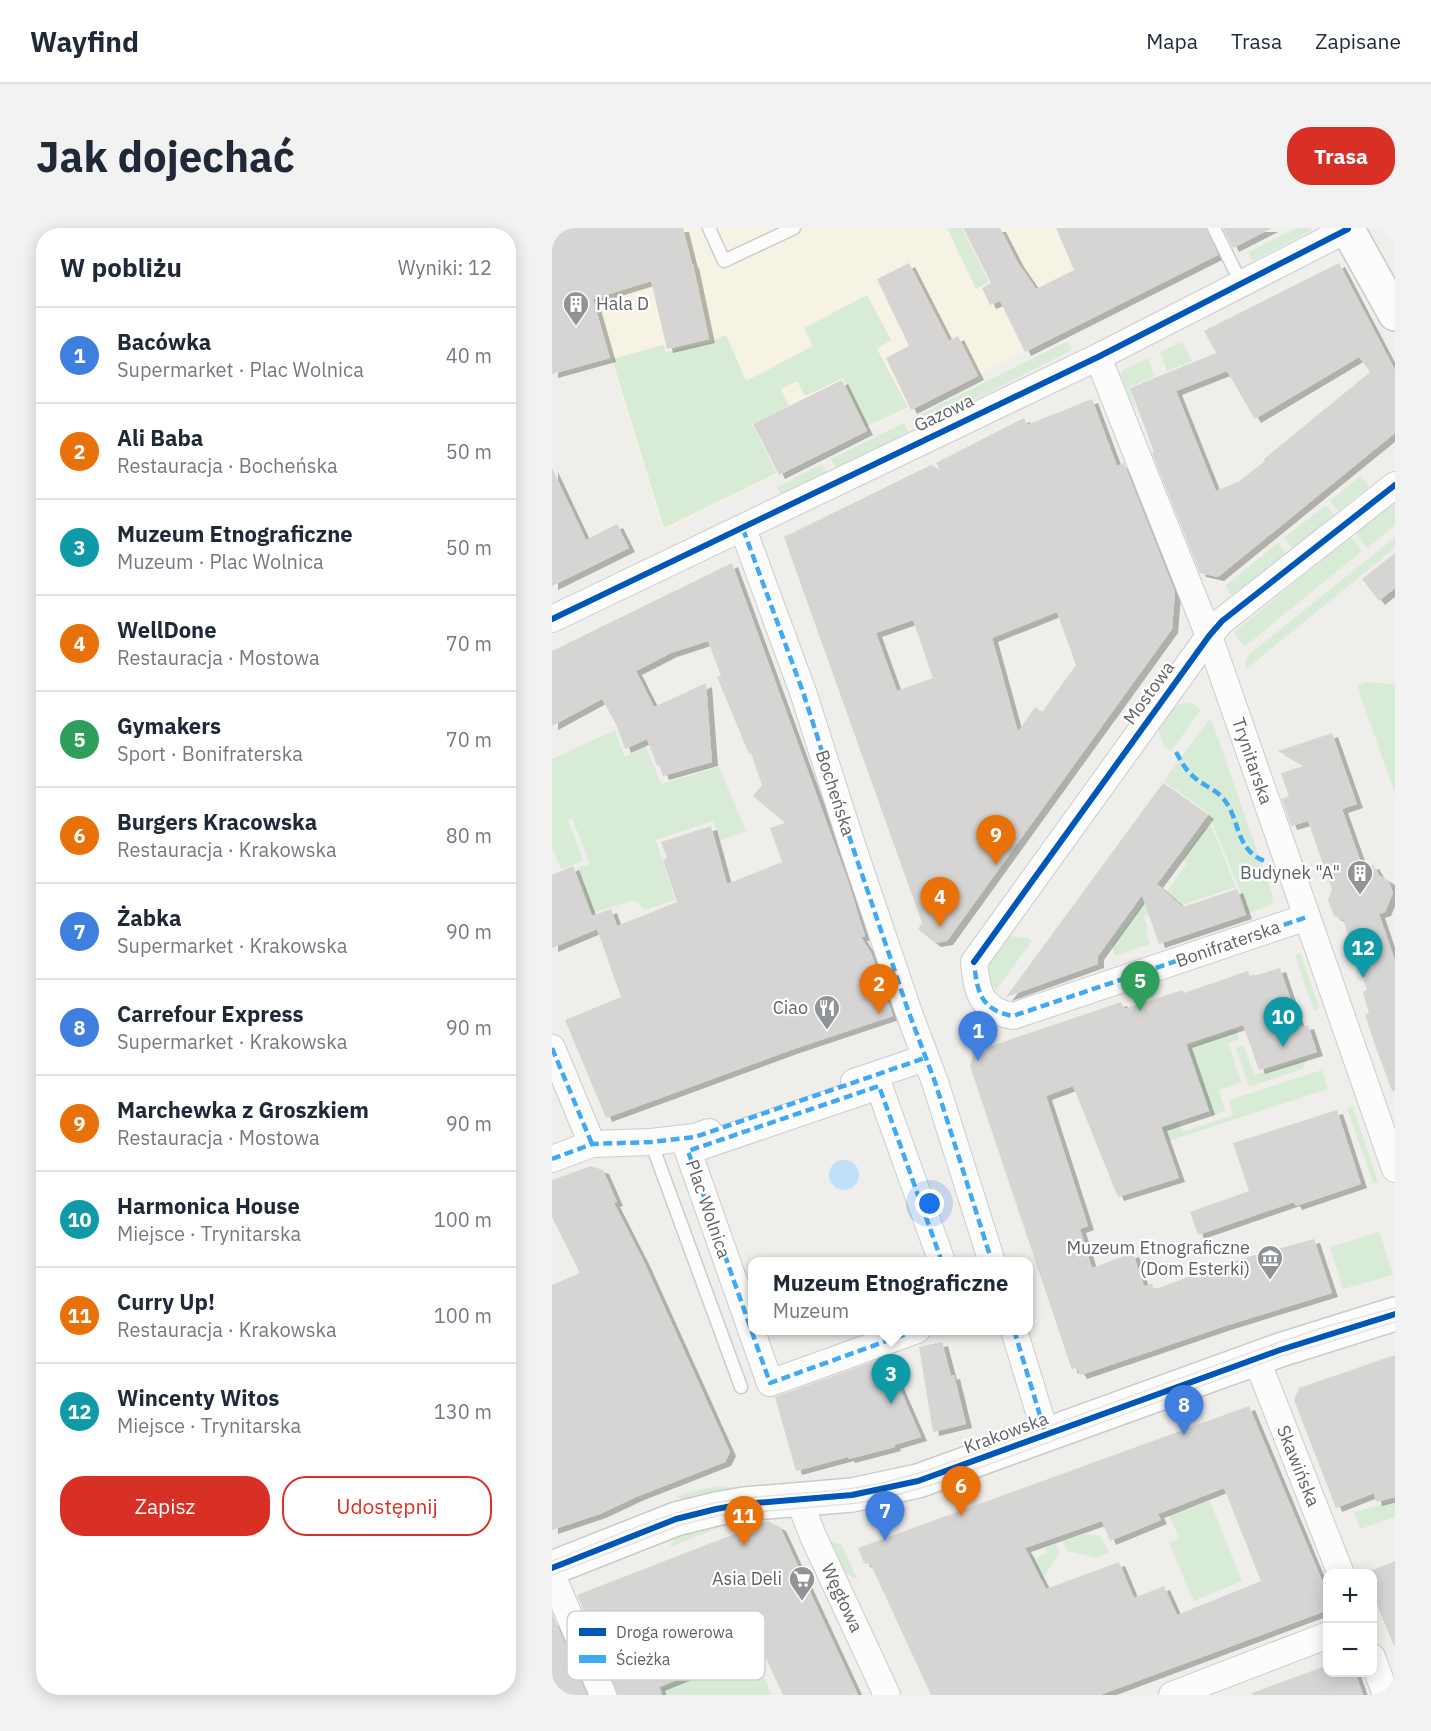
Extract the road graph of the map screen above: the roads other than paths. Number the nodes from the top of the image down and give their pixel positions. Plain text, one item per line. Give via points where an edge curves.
1 (709, 228) edge
2 (794, 228) edge
3 (1214, 228) edge
4 (1347, 229) edge
5 (1241, 283) junction
6 (1395, 314) edge
7 (1098, 357) junction
8 (1395, 485) edge
9 (743, 528) junction
10 (552, 620) edge
11 (1209, 636) junction
12 (1307, 917) junction
13 (1013, 1016) joint
14 (552, 1048) edge
15 (925, 1058) junction
16 (651, 1142) junction
17 (592, 1144) junction
18 (552, 1158) edge
19 (1395, 1169) edge
20 (940, 1257) edge
21 (990, 1257) edge
22 (1395, 1314) edge
23 (748, 1321) edge
24 (753, 1335) edge
25 (903, 1335) edge
26 (1016, 1335) edge
27 (1256, 1358) junction
28 (741, 1387) dead end
29 (1046, 1435) junction
30 (799, 1500) junction
31 (552, 1568) edge
32 (1339, 1569) edge
33 (552, 1575) edge
34 (567, 1611) edge
35 (1323, 1637) edge
36 (1377, 1671) edge
37 (597, 1680) edge
38 (603, 1695) edge
39 (887, 1695) edge
40 (1172, 1695) edge
41 (1386, 1695) edge

1 - 2 lane via 724,261
3 - 5 lane
4 - 5 street, Gazowa
4 - 6 street
5 - 7 street, Gazowa
7 - 9 street, Gazowa
7 - 11 street, Trynitarska
8 - 11 street, Mostowa via 1222,621
9 - 10 street, Gazowa
9 - 15 street, Bocheńska via 803,692
11 - 12 street, Trynitarska
11 - 13 street, Mostowa via 974,962 977,989 984,1000 996,1012
12 - 13 street, Bonifraterska
12 - 19 street, Trynitarska
14 - 17 street
15 - 16 street, Plac Wolnica via 695,1137
15 - 21 street
16 - 17 street
16 - 28 lane, Plac Wolnica
17 - 18 street
20 - 23 street, Plac Wolnica via 879,1086 688,1151
22 - 27 street, Krakowska
24 - 25 street, Plac Wolnica via 770,1383
26 - 29 street
27 - 29 street, Krakowska
27 - 32 street, Skawińska
29 - 30 street, Krakowska via 899,1486
30 - 31 street, Krakowska via 744,1504 676,1519
30 - 39 street, Węgłowa
33 - 34 street
35 - 40 street
36 - 41 street
37 - 38 street

